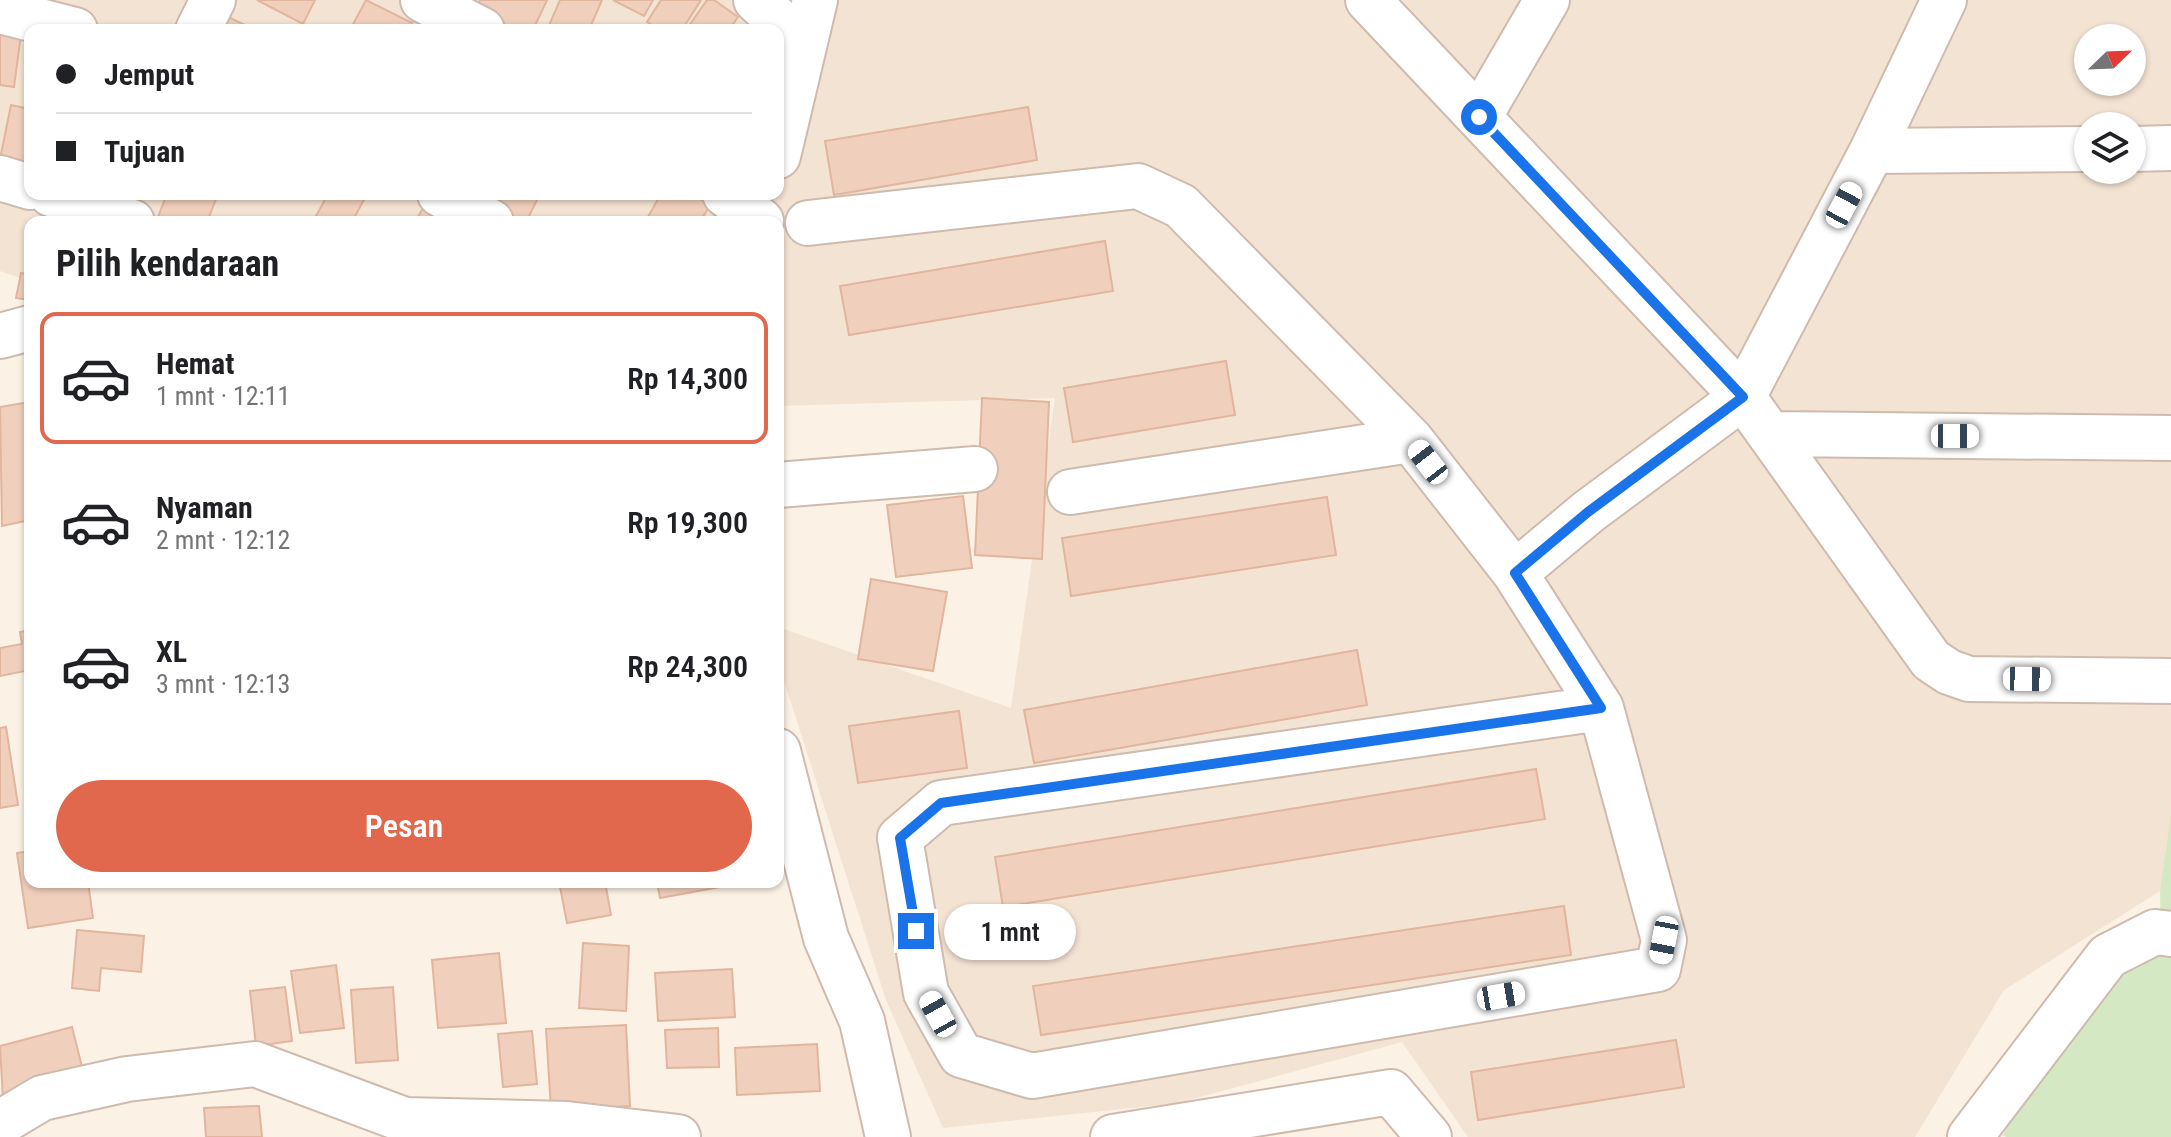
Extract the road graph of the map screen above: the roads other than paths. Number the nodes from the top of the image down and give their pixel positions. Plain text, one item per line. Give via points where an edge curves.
1 (213, 0) edge
2 (423, 0) edge
3 (756, 0) edge
4 (815, 0) edge
5 (1368, 0) edge
6 (1547, 0) edge
7 (1944, 0) edge
8 (0, 11) edge
9 (51, 24) edge
10 (201, 24) edge
11 (470, 24) edge
12 (782, 24) edge
13 (784, 26) edge
14 (803, 43) junction
15 (1479, 117) junction
16 (784, 129) edge
17 (2171, 148) edge
18 (2074, 149) edge
19 (2146, 149) edge
20 (1872, 151) junction
21 (0, 178) edge
22 (24, 185) edge
23 (72, 200) edge
24 (451, 200) edge
25 (732, 200) edge
26 (114, 212) edge
27 (480, 216) edge
28 (752, 216) edge
29 (808, 223) dead end
30 (24, 330) edge
31 (0, 336) edge
32 (1743, 397) junction
33 (1771, 434) junction
34 (2171, 438) edge
35 (1411, 440) junction
36 (975, 469) dead end
37 (784, 485) edge
38 (1070, 492) dead end
39 (1515, 573) junction
40 (2171, 681) edge
41 (1601, 708) junction
42 (784, 774) edge
43 (2171, 934) edge
44 (0, 1123) edge
45 (1979, 1125) edge
46 (567, 1131) edge
47 (1179, 1132) edge
48 (678, 1137) edge
49 (888, 1137) edge
50 (1113, 1137) edge
51 (1429, 1137) edge

1 - 10 street
2 - 11 street
3 - 12 street
4 - 14 street
5 - 15 street
6 - 15 street
7 - 20 street
8 - 9 street
13 - 14 street
14 - 16 street
15 - 32 street
17 - 19 street
18 - 20 street
20 - 32 street
21 - 22 street
23 - 26 street
24 - 27 street
25 - 28 street
29 - 35 street via 1138,186 1181,206
30 - 31 street
32 - 33 street
32 - 39 street
33 - 34 street
33 - 40 street via 1931,660 1949,672 1969,679
35 - 38 street
35 - 39 street
36 - 37 street
39 - 41 street
41 - 41 street via 1664,940 1658,969 1032,1076 961,1055 926,993 900,838 941,803
42 - 49 street via 826,938 862,1021
43 - 45 street via 2155,932 2108,956
44 - 46 street via 42,1098 127,1079 255,1064 405,1120
46 - 48 street
47 - 50 street
47 - 51 street via 1391,1092

